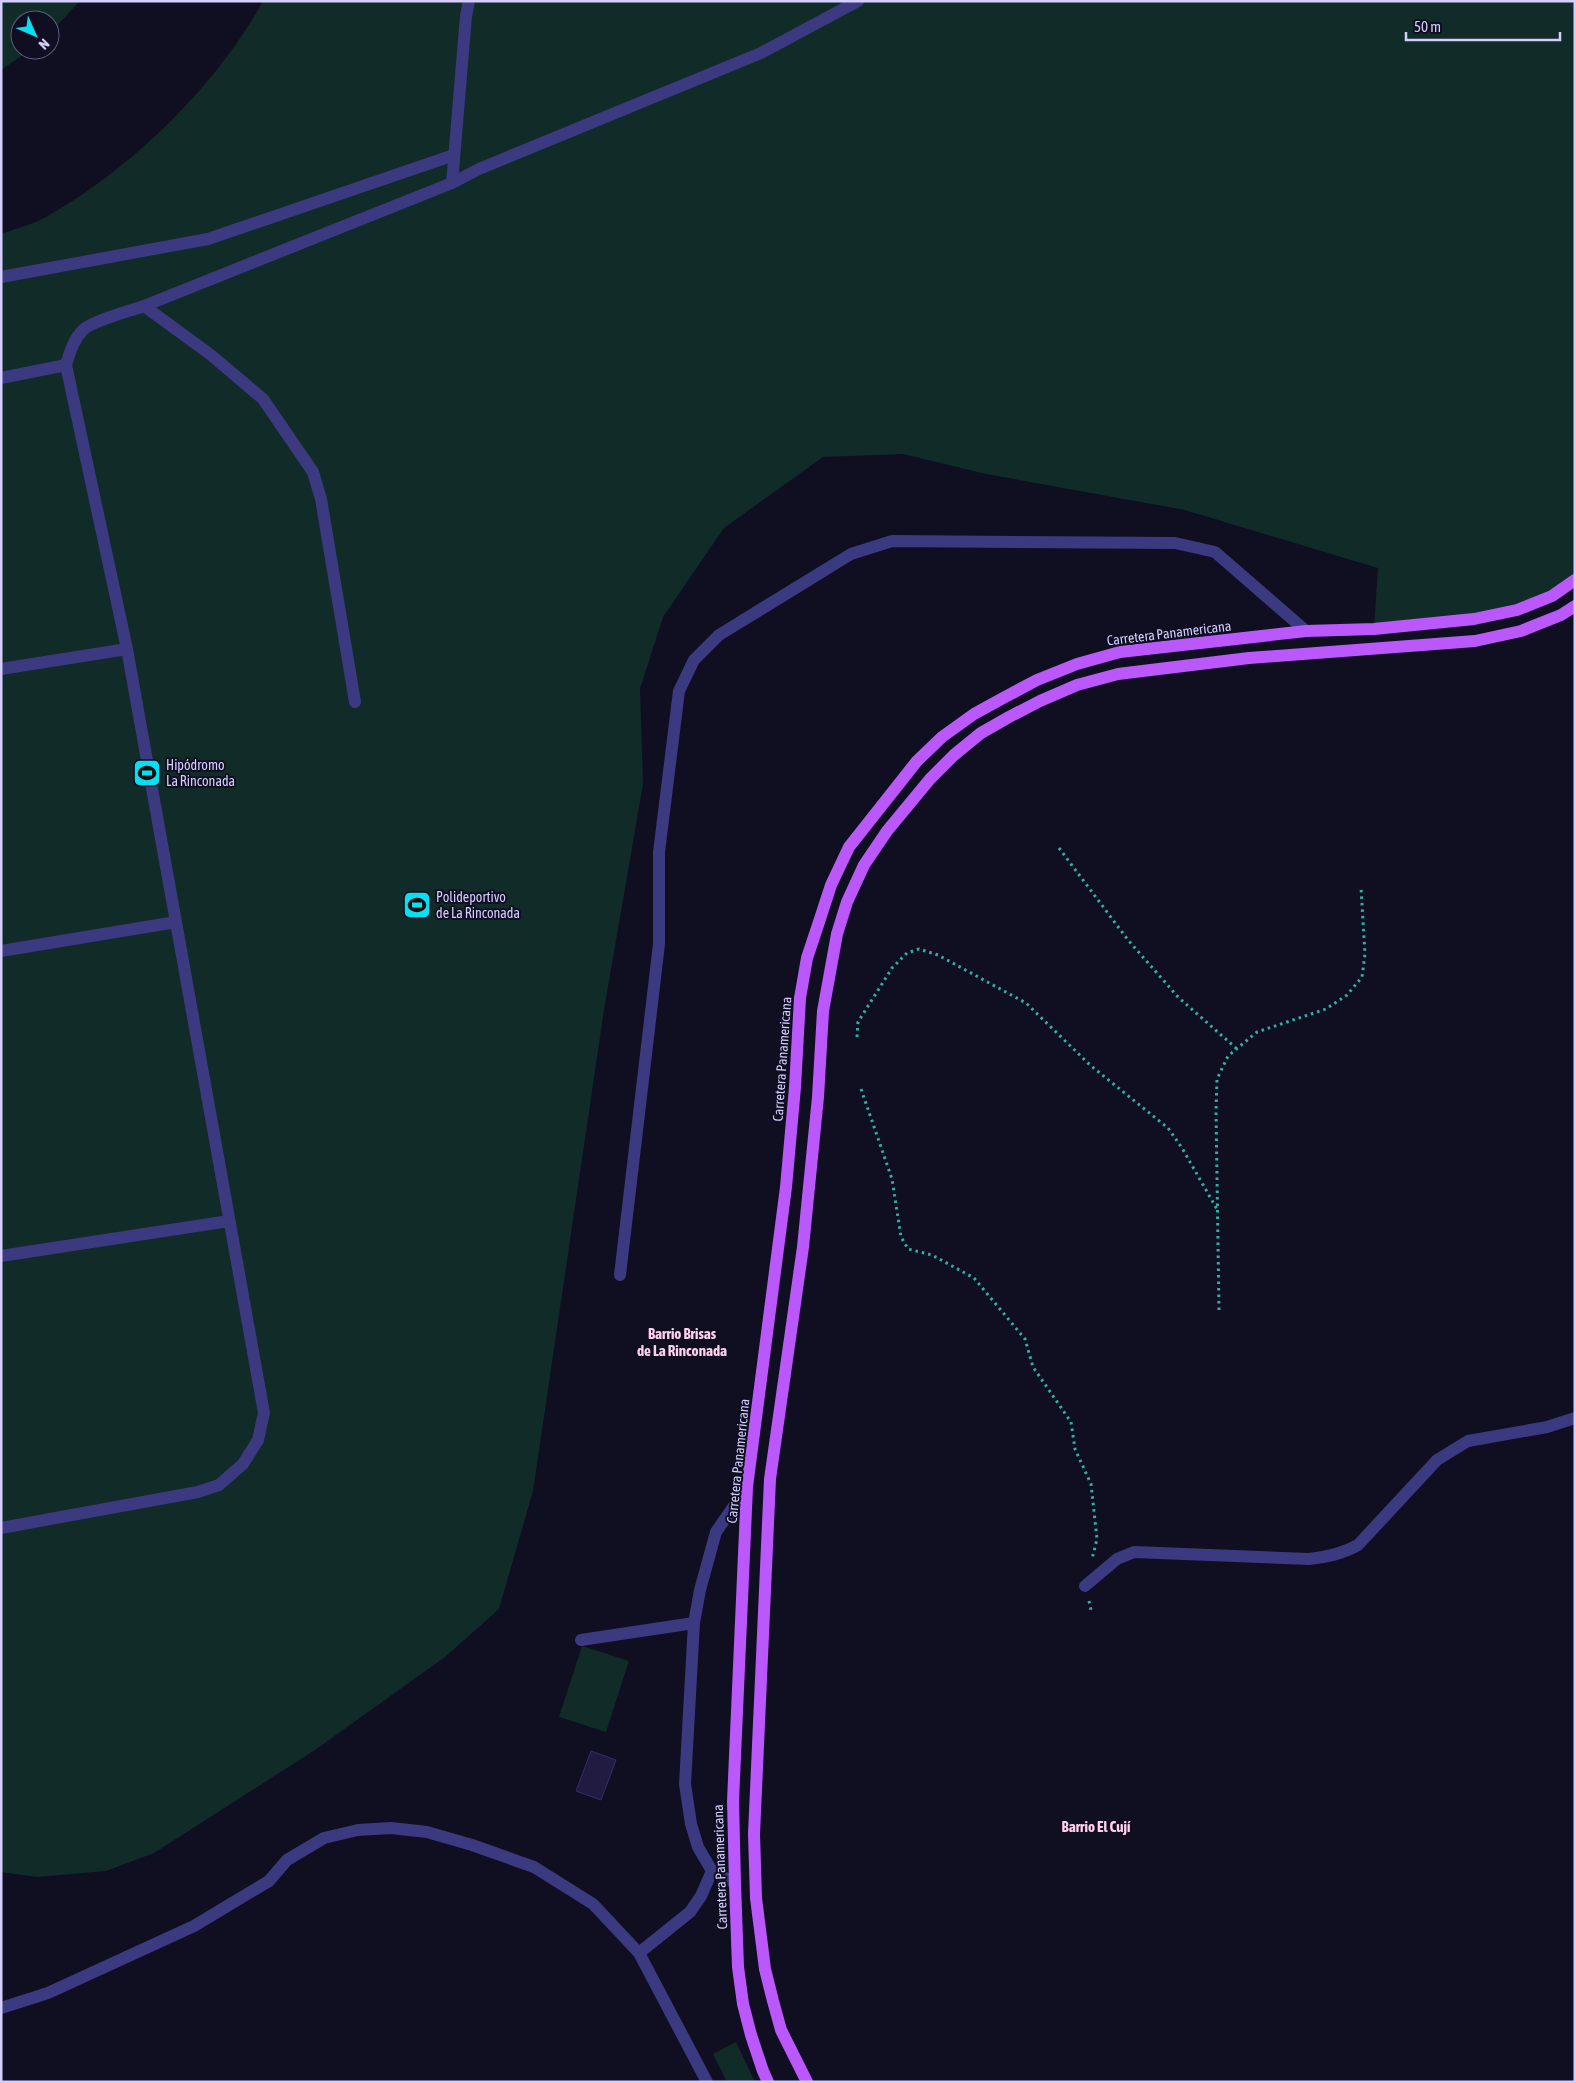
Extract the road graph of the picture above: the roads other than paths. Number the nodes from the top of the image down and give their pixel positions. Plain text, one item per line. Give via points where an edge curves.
1 (469, 1) edge
2 (858, 1) edge
3 (454, 155) junction
4 (452, 183) junction
5 (1, 277) edge
6 (144, 306) junction
7 (66, 365) junction
8 (1, 378) edge
9 (1575, 580) edge
10 (1575, 606) edge
11 (1306, 631) junction
12 (127, 648) junction
13 (1, 669) edge
14 (355, 702) dead end
15 (176, 922) junction
16 (1, 951) edge
17 (229, 1221) junction
18 (1, 1256) edge
19 (620, 1275) dead end
20 (1575, 1418) edge
21 (748, 1487) junction
22 (1, 1528) edge
23 (1085, 1586) road end
24 (694, 1623) junction
25 (581, 1640) dead end
26 (712, 1871) junction
27 (735, 1883) junction
28 (639, 1953) junction
29 (1, 2008) edge
30 (707, 2082) edge
31 (768, 2082) edge
32 (807, 2082) edge

1 - 3 street
2 - 4 street via 761,53
3 - 4 street
3 - 5 street via 208,239
4 - 6 street
6 - 7 street via 84,329 72,345
6 - 14 street via 264,399 313,472 322,500
7 - 8 street
7 - 12 street
9 - 11 main road, Carretera Panamericana via 1552,596 1474,619 1374,629
10 - 32 main road via 1521,631 1475,641 1249,658 1118,674 1077,685 981,733 954,755 887,831 864,865 837,934 823,1010 803,1247 769,1489 754,1834 756,1898 772,2001 781,2030
11 - 19 street via 1215,552 1199,548 1175,543 892,541 852,554 719,635 694,660 678,691 659,852 659,944
11 - 21 main road, Carretera Panamericana via 1120,652 1037,680 974,714 942,737 917,761 849,847 831,885 807,958 800,998 786,1177
12 - 13 street
12 - 15 street
15 - 16 street
15 - 17 street
17 - 18 street
17 - 22 street via 264,1413 258,1440 243,1464 219,1486 198,1492
20 - 23 street via 1547,1427 1468,1441 1450,1450 1358,1545 1346,1552 1309,1558 1134,1552 1117,1559
21 - 24 street via 716,1532
21 - 27 main road, Carretera Panamericana via 733,1802
24 - 25 street
24 - 26 street via 685,1784 698,1847
26 - 27 street
26 - 28 street via 690,1912
27 - 31 main road, Carretera Panamericana via 738,1967 743,2004
28 - 29 street via 593,1904 534,1866 427,1832 391,1828 358,1830 324,1838 287,1860 269,1881 194,1926 48,1993
28 - 30 street

